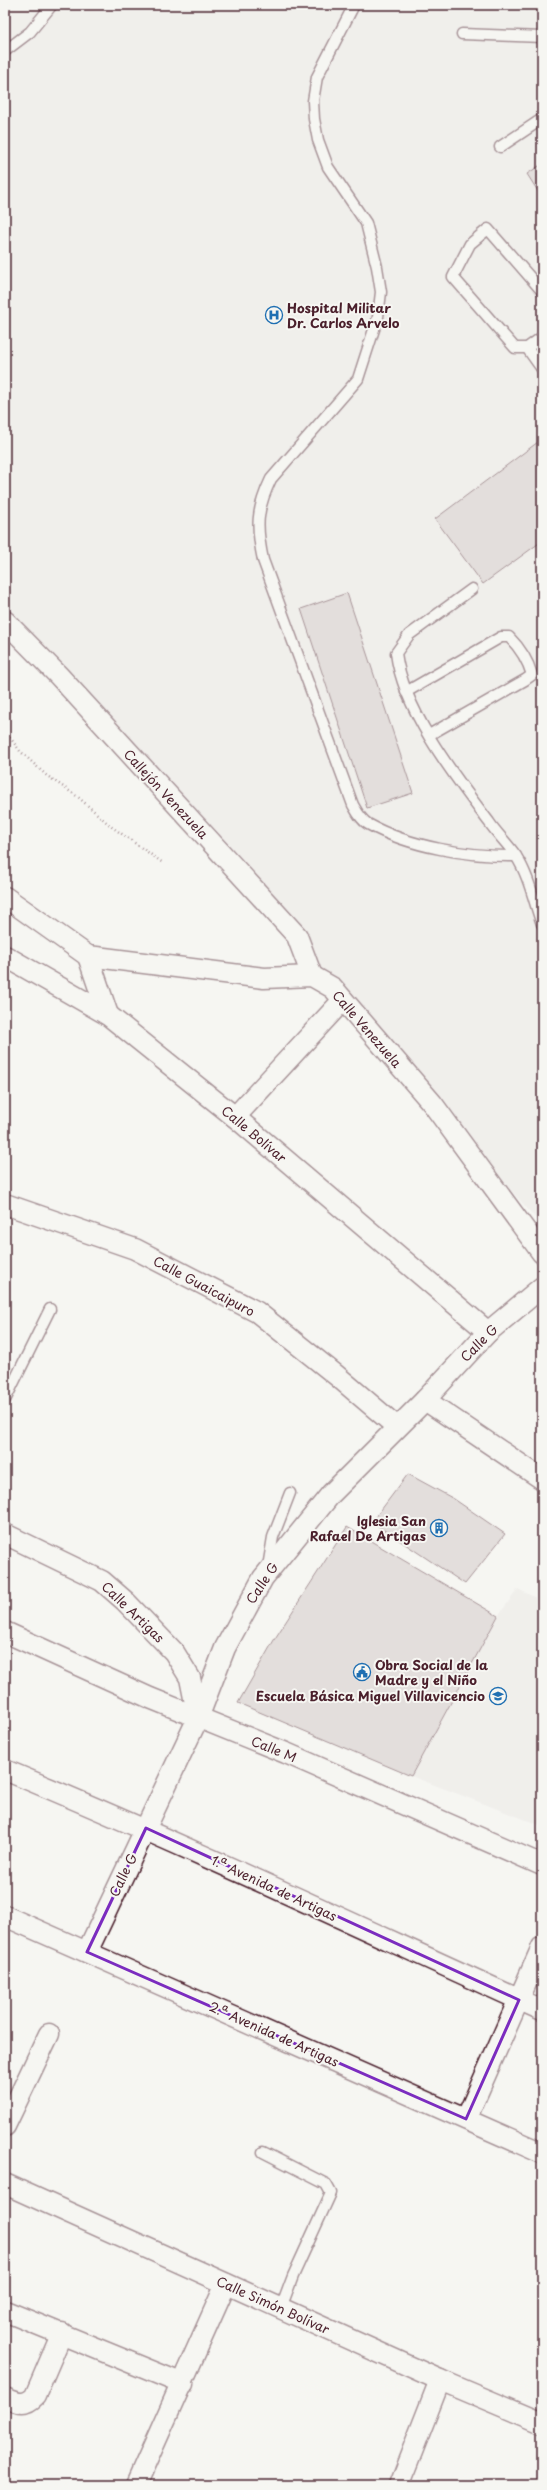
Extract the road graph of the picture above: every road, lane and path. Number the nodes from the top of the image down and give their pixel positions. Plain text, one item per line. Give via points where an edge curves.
1 (52, 5) edge
2 (354, 5) edge
3 (462, 34) dead end
4 (542, 37) edge
5 (5, 51) edge
6 (542, 119) edge
7 (500, 147) dead end
8 (542, 291) edge
9 (542, 337) edge
10 (527, 348) junction
11 (542, 368) edge
12 (472, 589) dead end
13 (5, 621) edge
14 (406, 692) junction
15 (5, 731) edge
16 (429, 734) junction
17 (516, 856) junction
18 (163, 863) dead end
19 (5, 897) edge
20 (542, 921) edge
21 (5, 956) edge
22 (88, 956) junction
23 (312, 976) junction
24 (343, 1000) junction
25 (108, 1015) junction
26 (236, 1117) junction
27 (5, 1204) edge
28 (542, 1253) edge
29 (542, 1286) edge
30 (50, 1309) dead end
31 (488, 1332) junction
32 (5, 1400) edge
33 (425, 1400) junction
34 (397, 1427) junction
35 (542, 1479) edge
36 (290, 1493) dead end
37 (5, 1534) edge
38 (267, 1573) junction
39 (5, 1632) edge
40 (198, 1718) junction
41 (5, 1770) edge
42 (146, 1828) junction
43 (542, 1865) edge
44 (5, 1916) edge
45 (542, 1947) edge
46 (87, 1952) junction
47 (519, 2000) junction
48 (542, 2010) edge
49 (49, 2034) dead end
50 (466, 2119) junction
51 (5, 2126) edge
52 (263, 2152) dead end
53 (542, 2153) edge
54 (5, 2184) edge
55 (226, 2284) junction
56 (281, 2308) junction
57 (5, 2311) edge
58 (62, 2333) junction
59 (440, 2380) junction
60 (183, 2384) junction
61 (5, 2398) edge
62 (542, 2423) edge
63 (136, 2485) edge
64 (399, 2485) edge

1 - 5 lane via 30,32
2 - 17 lane via 317,77 313,101 314,120 328,167 366,223 381,292 378,317 358,379 270,479 257,517 259,542 265,568 358,815 367,824 408,840 486,856
3 - 4 lane
6 - 7 lane
8 - 10 lane via 488,229 470,244 453,277 515,348
9 - 10 lane
10 - 11 lane
12 - 14 lane via 409,634 396,653 398,671
13 - 23 street, Callejón Venezuela via 59,676 297,936
14 - 16 lane
14 - 16 lane via 501,637 509,637 514,642 529,667 532,675 525,680
15 - 18 path via 20,751 46,775
16 - 17 lane via 489,823
17 - 20 lane
19 - 22 street
21 - 25 street, Calle Bolívar
22 - 23 street via 264,978
22 - 25 street
23 - 24 street, Calle Venezuela via 333,988
24 - 26 street
24 - 28 street, Calle Venezuela via 432,1103
25 - 26 street, Calle Bolívar
26 - 31 street, Calle Bolívar
27 - 34 street, Calle Guaicaipuro via 135,1249 257,1312
29 - 31 street, Calle G
30 - 32 lane
31 - 33 street, Calle G
33 - 34 street, Calle G
33 - 35 street
34 - 38 street, Calle G via 331,1494
36 - 38 lane via 273,1537
37 - 40 street, Calle Artigas via 102,1580 125,1601 174,1652 190,1678
38 - 40 street, Calle G via 225,1648
39 - 40 street, Calle M
40 - 42 street, Calle G
40 - 43 street, Calle M
41 - 42 street, 1.ª Avenida de Artigas
42 - 46 street, Calle G
42 - 47 street, 1.ª Avenida de Artigas
44 - 46 street, 2.ª Avenida de Artigas
45 - 47 street
46 - 50 street, 2.ª Avenida de Artigas
47 - 48 street, 1.ª Avenida de Artigas
47 - 50 street
49 - 51 street
50 - 53 street, 2.ª Avenida de Artigas
52 - 56 lane via 326,2184 331,2193 292,2276
54 - 55 street, Calle Simón Bolívar
55 - 56 street, Calle Simón Bolívar
55 - 60 street
56 - 59 street, Calle Simón Bolívar
57 - 58 street
58 - 60 street
58 - 61 street via 35,2396 24,2404
59 - 62 street, Calle Simón Bolívar
59 - 64 street
60 - 63 street

